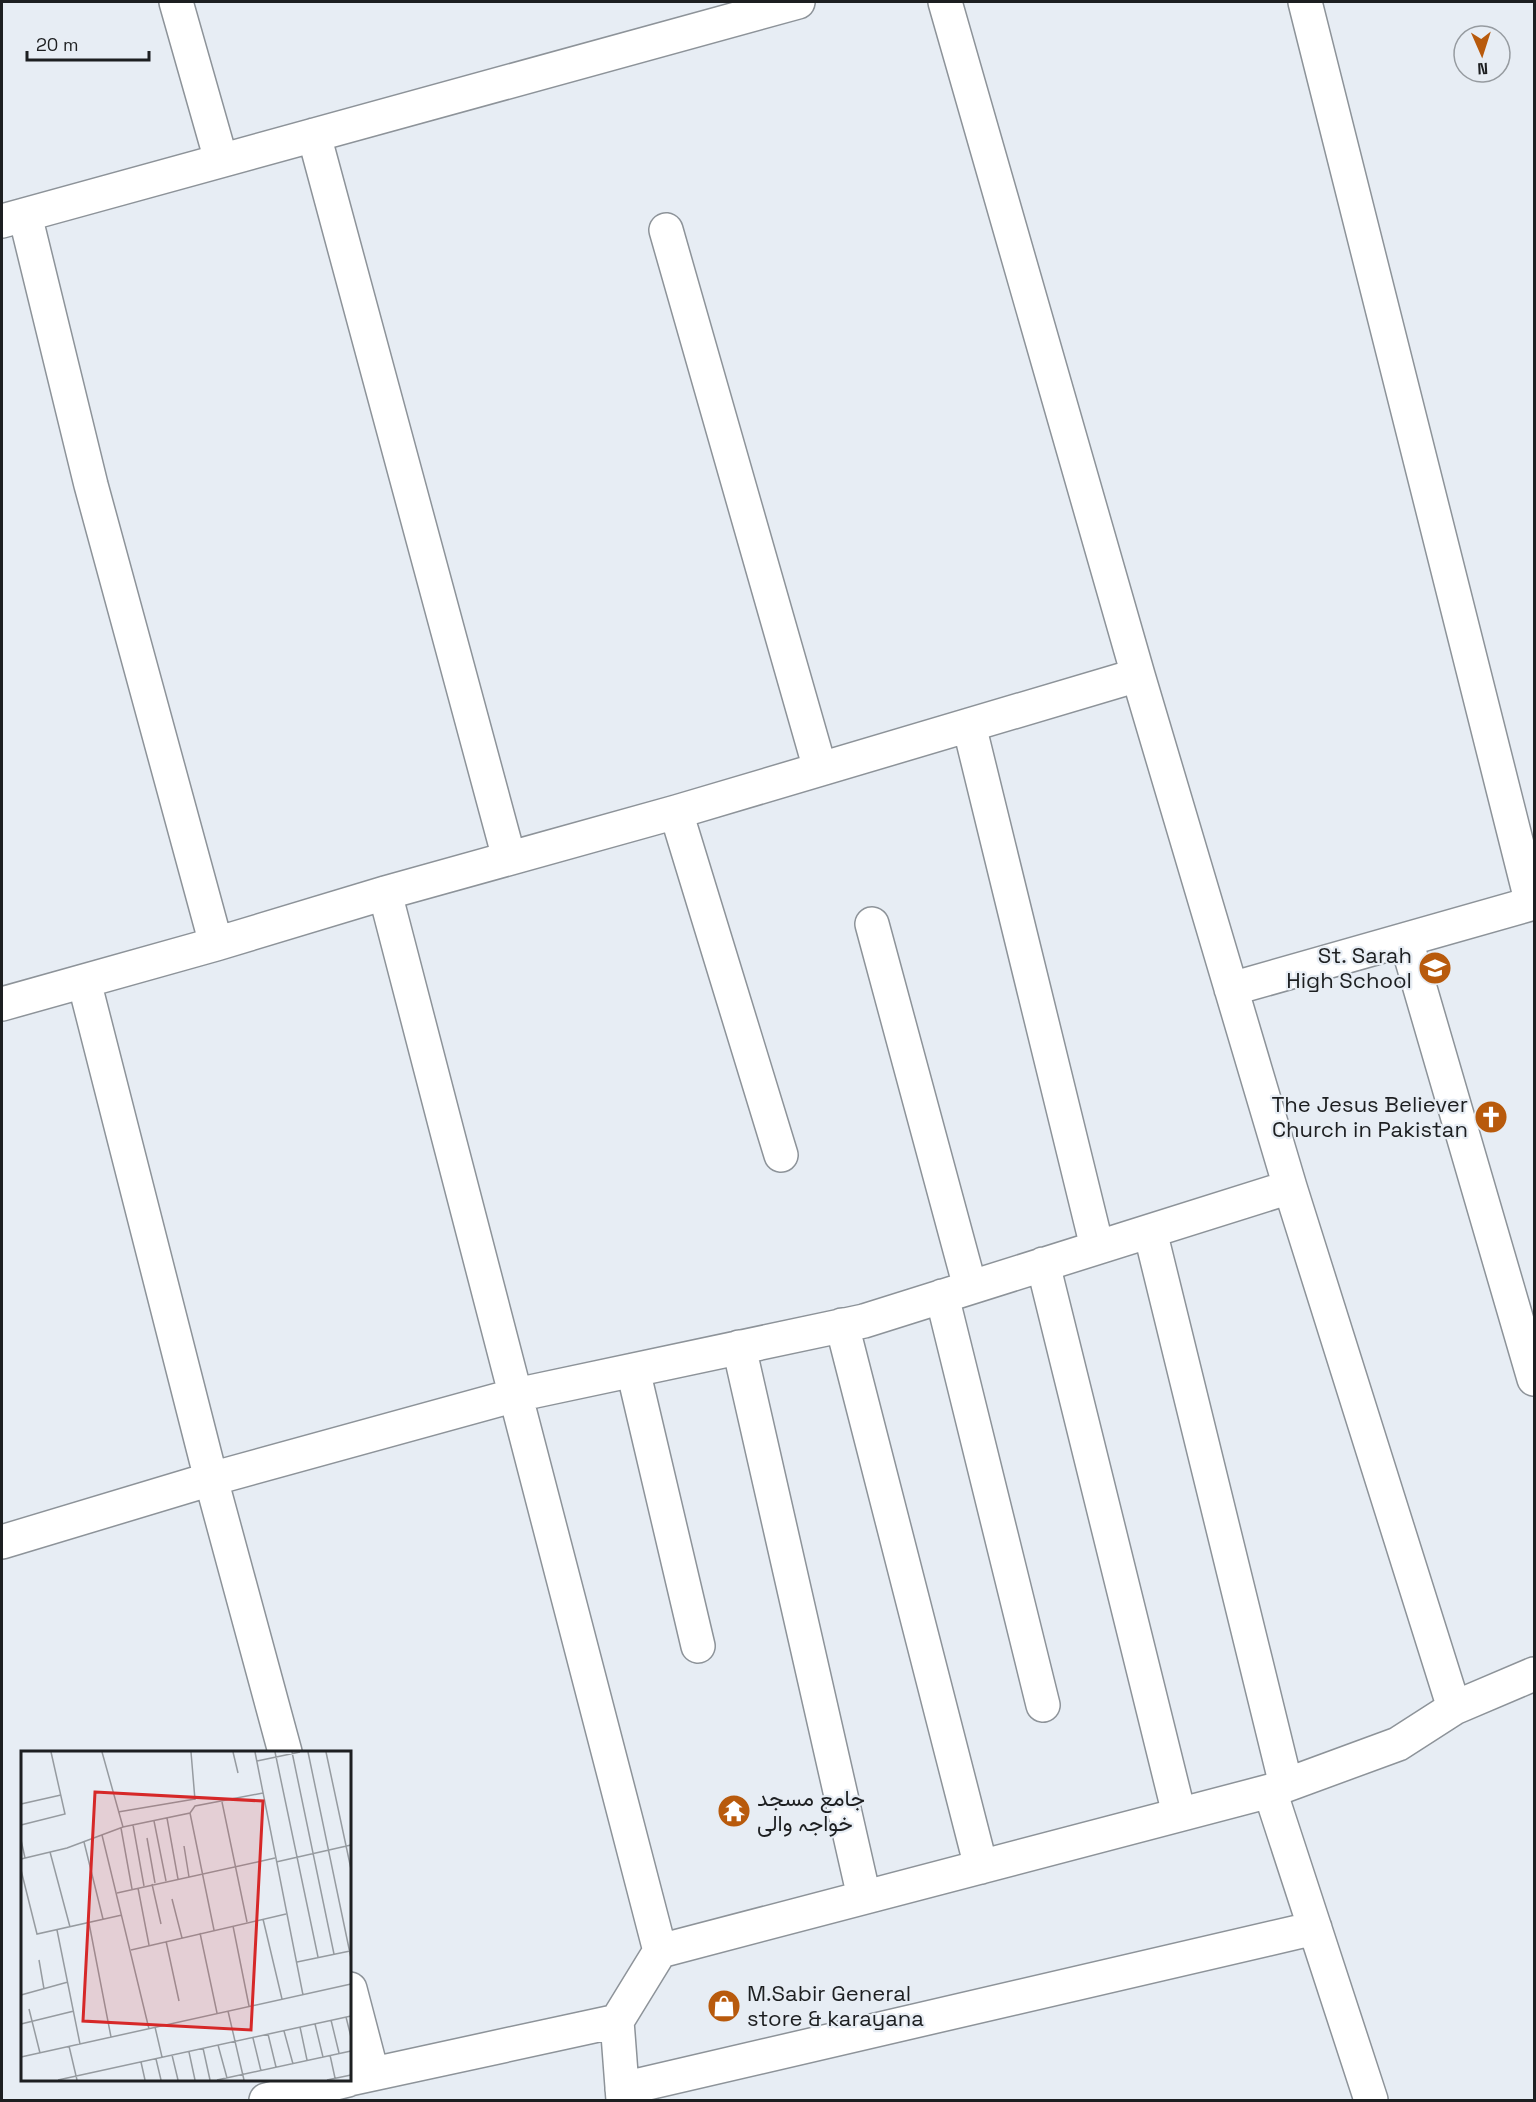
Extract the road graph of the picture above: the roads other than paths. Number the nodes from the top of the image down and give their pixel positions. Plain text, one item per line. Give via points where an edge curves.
1 (176, 2) edge
2 (798, 2) edge
3 (945, 2) edge
4 (1305, 2) edge
5 (314, 135) junction
6 (221, 160) junction
7 (13, 218) edge
8 (666, 230) dead end
9 (1138, 675) junction
10 (969, 725) junction
11 (820, 769) junction
12 (676, 812) junction
13 (509, 858) junction
14 (384, 893) junction
15 (1533, 903) edge
16 (872, 924) dead end
17 (1406, 940) junction
18 (216, 944) junction
19 (84, 981) junction
20 (1231, 989) junction
21 (2, 1004) edge
22 (781, 1155) dead end
23 (1290, 1187) junction
24 (1150, 1231) junction
25 (1097, 1248) junction
26 (1043, 1264) junction
27 (956, 1291) junction
28 (842, 1325) junction
29 (739, 1347) junction
30 (633, 1370) junction
31 (1534, 1379) edge
32 (516, 1395) junction
33 (211, 1479) junction
34 (2, 1542) edge
35 (698, 1646) dead end
36 (1534, 1674) edge
37 (1043, 1705) dead end
38 (1454, 1708) junction
39 (285, 1751) edge
40 (1278, 1788) junction
41 (1179, 1814) junction
42 (981, 1867) junction
43 (864, 1897) junction
44 (1315, 1928) junction
45 (660, 1952) junction
46 (351, 2004) edge
47 (617, 2021) junction
48 (356, 2077) edge
49 (340, 2081) edge
50 (623, 2095) edge
51 (266, 2100) edge
52 (1371, 2100) edge

1 - 6 street
2 - 5 street
3 - 9 street
4 - 15 street
5 - 6 street
5 - 13 street
6 - 7 street
7 - 18 street via 91,485
8 - 11 street
9 - 10 street
9 - 20 street
10 - 11 street
10 - 25 street
11 - 12 street
12 - 13 street
12 - 22 street
13 - 14 street
14 - 18 street
14 - 32 street
15 - 17 street
16 - 27 street
17 - 20 street
17 - 31 street
18 - 19 street
19 - 21 street
19 - 33 street
20 - 23 street
23 - 24 street
23 - 38 street
24 - 25 street
24 - 40 street
25 - 26 street
26 - 27 street
26 - 41 street
27 - 28 street
27 - 37 street
28 - 29 street
28 - 42 street
29 - 30 street
29 - 43 street
30 - 32 street
30 - 35 street
32 - 33 street
32 - 45 street
33 - 34 street
33 - 39 street
36 - 38 street
38 - 40 street via 1398,1744
40 - 41 street
40 - 44 street
41 - 42 street
42 - 43 street
43 - 45 street
44 - 50 street
44 - 52 street
45 - 47 street
46 - 48 street
47 - 48 street
47 - 50 street
49 - 51 street

